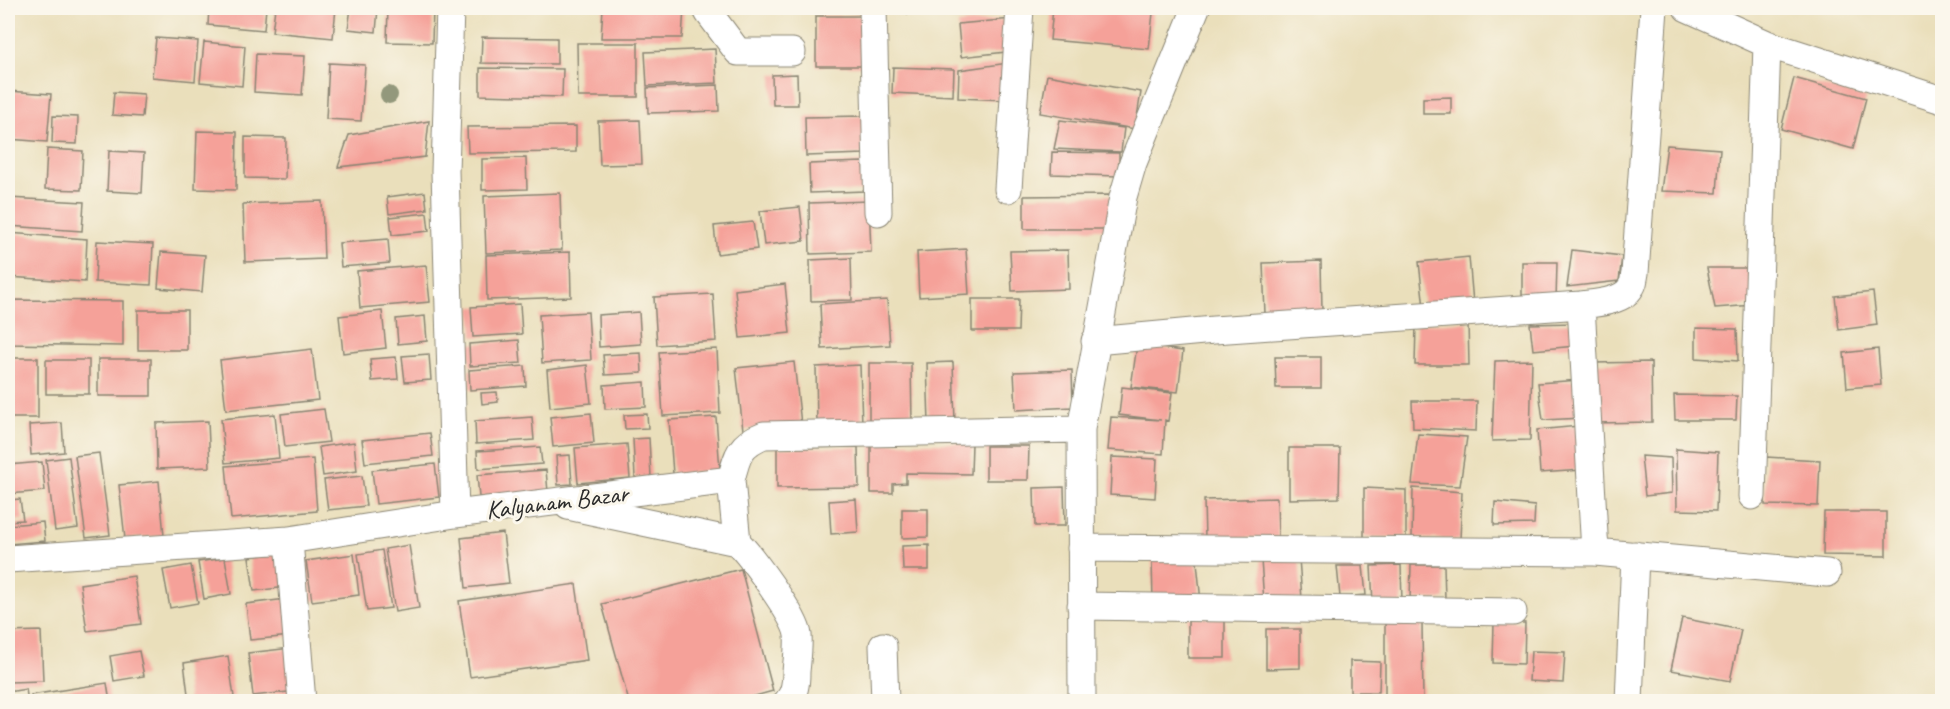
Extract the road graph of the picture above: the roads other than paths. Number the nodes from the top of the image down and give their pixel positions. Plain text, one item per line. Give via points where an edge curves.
1 (450, 8) edge
2 (708, 8) edge
3 (873, 8) edge
4 (1020, 8) edge
5 (1196, 8) edge
6 (1654, 8) edge
7 (1687, 8) edge
8 (1767, 44) junction
9 (792, 52) dead end
10 (1942, 100) edge
11 (1008, 189) dead end
12 (878, 212) dead end
13 (1581, 305) junction
14 (1095, 341) junction
15 (1081, 429) junction
16 (731, 480) junction
17 (1752, 496) dead end
18 (548, 502) junction
19 (455, 514) junction
20 (289, 540) junction
21 (737, 542) junction
22 (1081, 548) junction
23 (1595, 552) junction
24 (1635, 555) junction
25 (8, 559) edge
26 (1827, 573) dead end
27 (1081, 606) junction
28 (1513, 612) dead end
29 (883, 646) dead end
30 (302, 702) edge
31 (787, 702) edge
32 (885, 702) edge
33 (1082, 702) edge
34 (1629, 702) edge

1 - 19 street via 446,171
2 - 9 street via 738,52
3 - 12 street
4 - 11 street
5 - 14 street via 1133,163
6 - 13 street via 1632,287 1609,300
7 - 8 street
8 - 10 street
8 - 17 street
13 - 14 street
13 - 23 street
14 - 15 street
15 - 16 street via 764,435 748,441 736,460
15 - 22 street
16 - 18 street, Kalyanam Bazar
16 - 21 street
18 - 19 street, Kalyanam Bazar
18 - 21 street
19 - 20 street, Kalyanam Bazar
20 - 25 street, Kalyanam Bazar
20 - 30 street
21 - 31 street via 794,620 798,634 796,684
22 - 23 street
22 - 27 street
23 - 24 street
24 - 26 street
24 - 34 street
27 - 28 street
27 - 33 street
29 - 32 street

